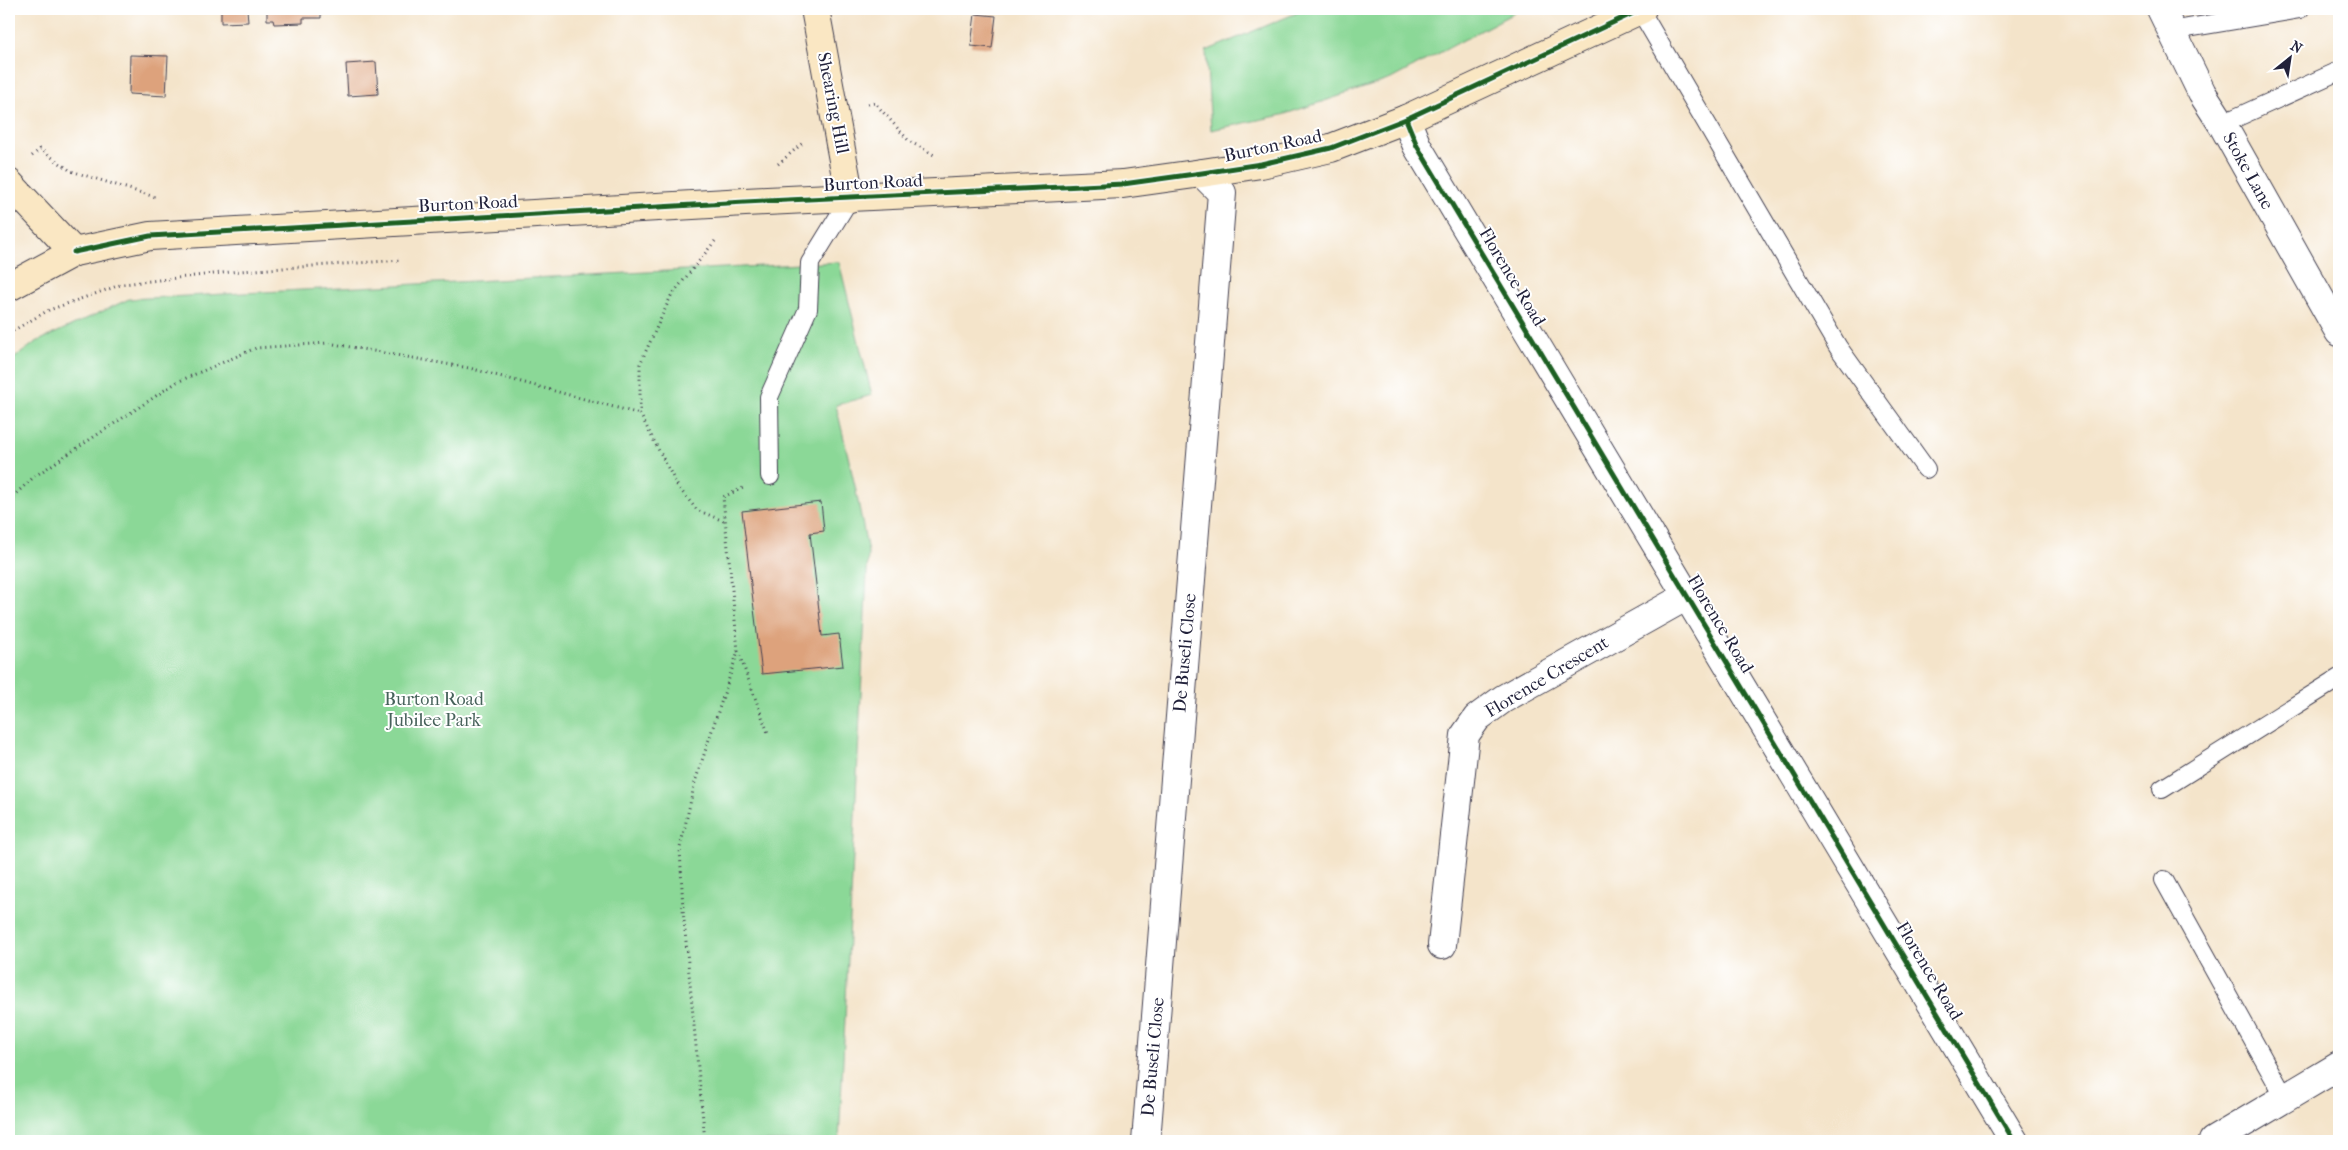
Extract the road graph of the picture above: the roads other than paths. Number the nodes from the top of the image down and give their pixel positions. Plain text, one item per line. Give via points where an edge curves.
1 (815, 9) edge
2 (1641, 9) edge
3 (2300, 9) edge
4 (2165, 20) edge
5 (2339, 71) edge
6 (1406, 119) junction
7 (2222, 124) junction
8 (1202, 174) junction
9 (9, 183) edge
10 (850, 198) junction
11 (74, 252) junction
12 (9, 287) edge
13 (2339, 332) edge
14 (1926, 469) dead end
15 (770, 476) dead end
16 (1687, 596) junction
17 (2339, 678) edge
18 (2162, 789) dead end
19 (2164, 880) dead end
20 (1442, 945) dead end
21 (2339, 1066) edge
22 (2285, 1098) junction
23 (1146, 1141) edge
24 (2014, 1141) edge
25 (2213, 1141) edge

1 - 10 street, Shearing Hill
2 - 6 street, Burton Road
2 - 14 lane via 1838,346
3 - 4 lane
4 - 7 street, Stoke Lane via 2202,93
5 - 7 lane
6 - 8 street, Burton Road via 1331,148
6 - 16 street, Florence Road via 1422,155
7 - 13 street, Stoke Lane
8 - 10 street, Burton Road via 1122,184
8 - 23 street, De Buseli Close via 1222,193
9 - 11 street
10 - 11 street, Burton Road via 150,236
10 - 15 lane via 810,263 808,309 769,397
11 - 12 street, Burton Road
16 - 20 street, Florence Crescent via 1503,699 1471,726 1466,735
16 - 24 street, Florence Road
17 - 18 lane
19 - 22 lane
21 - 22 street
22 - 25 street

